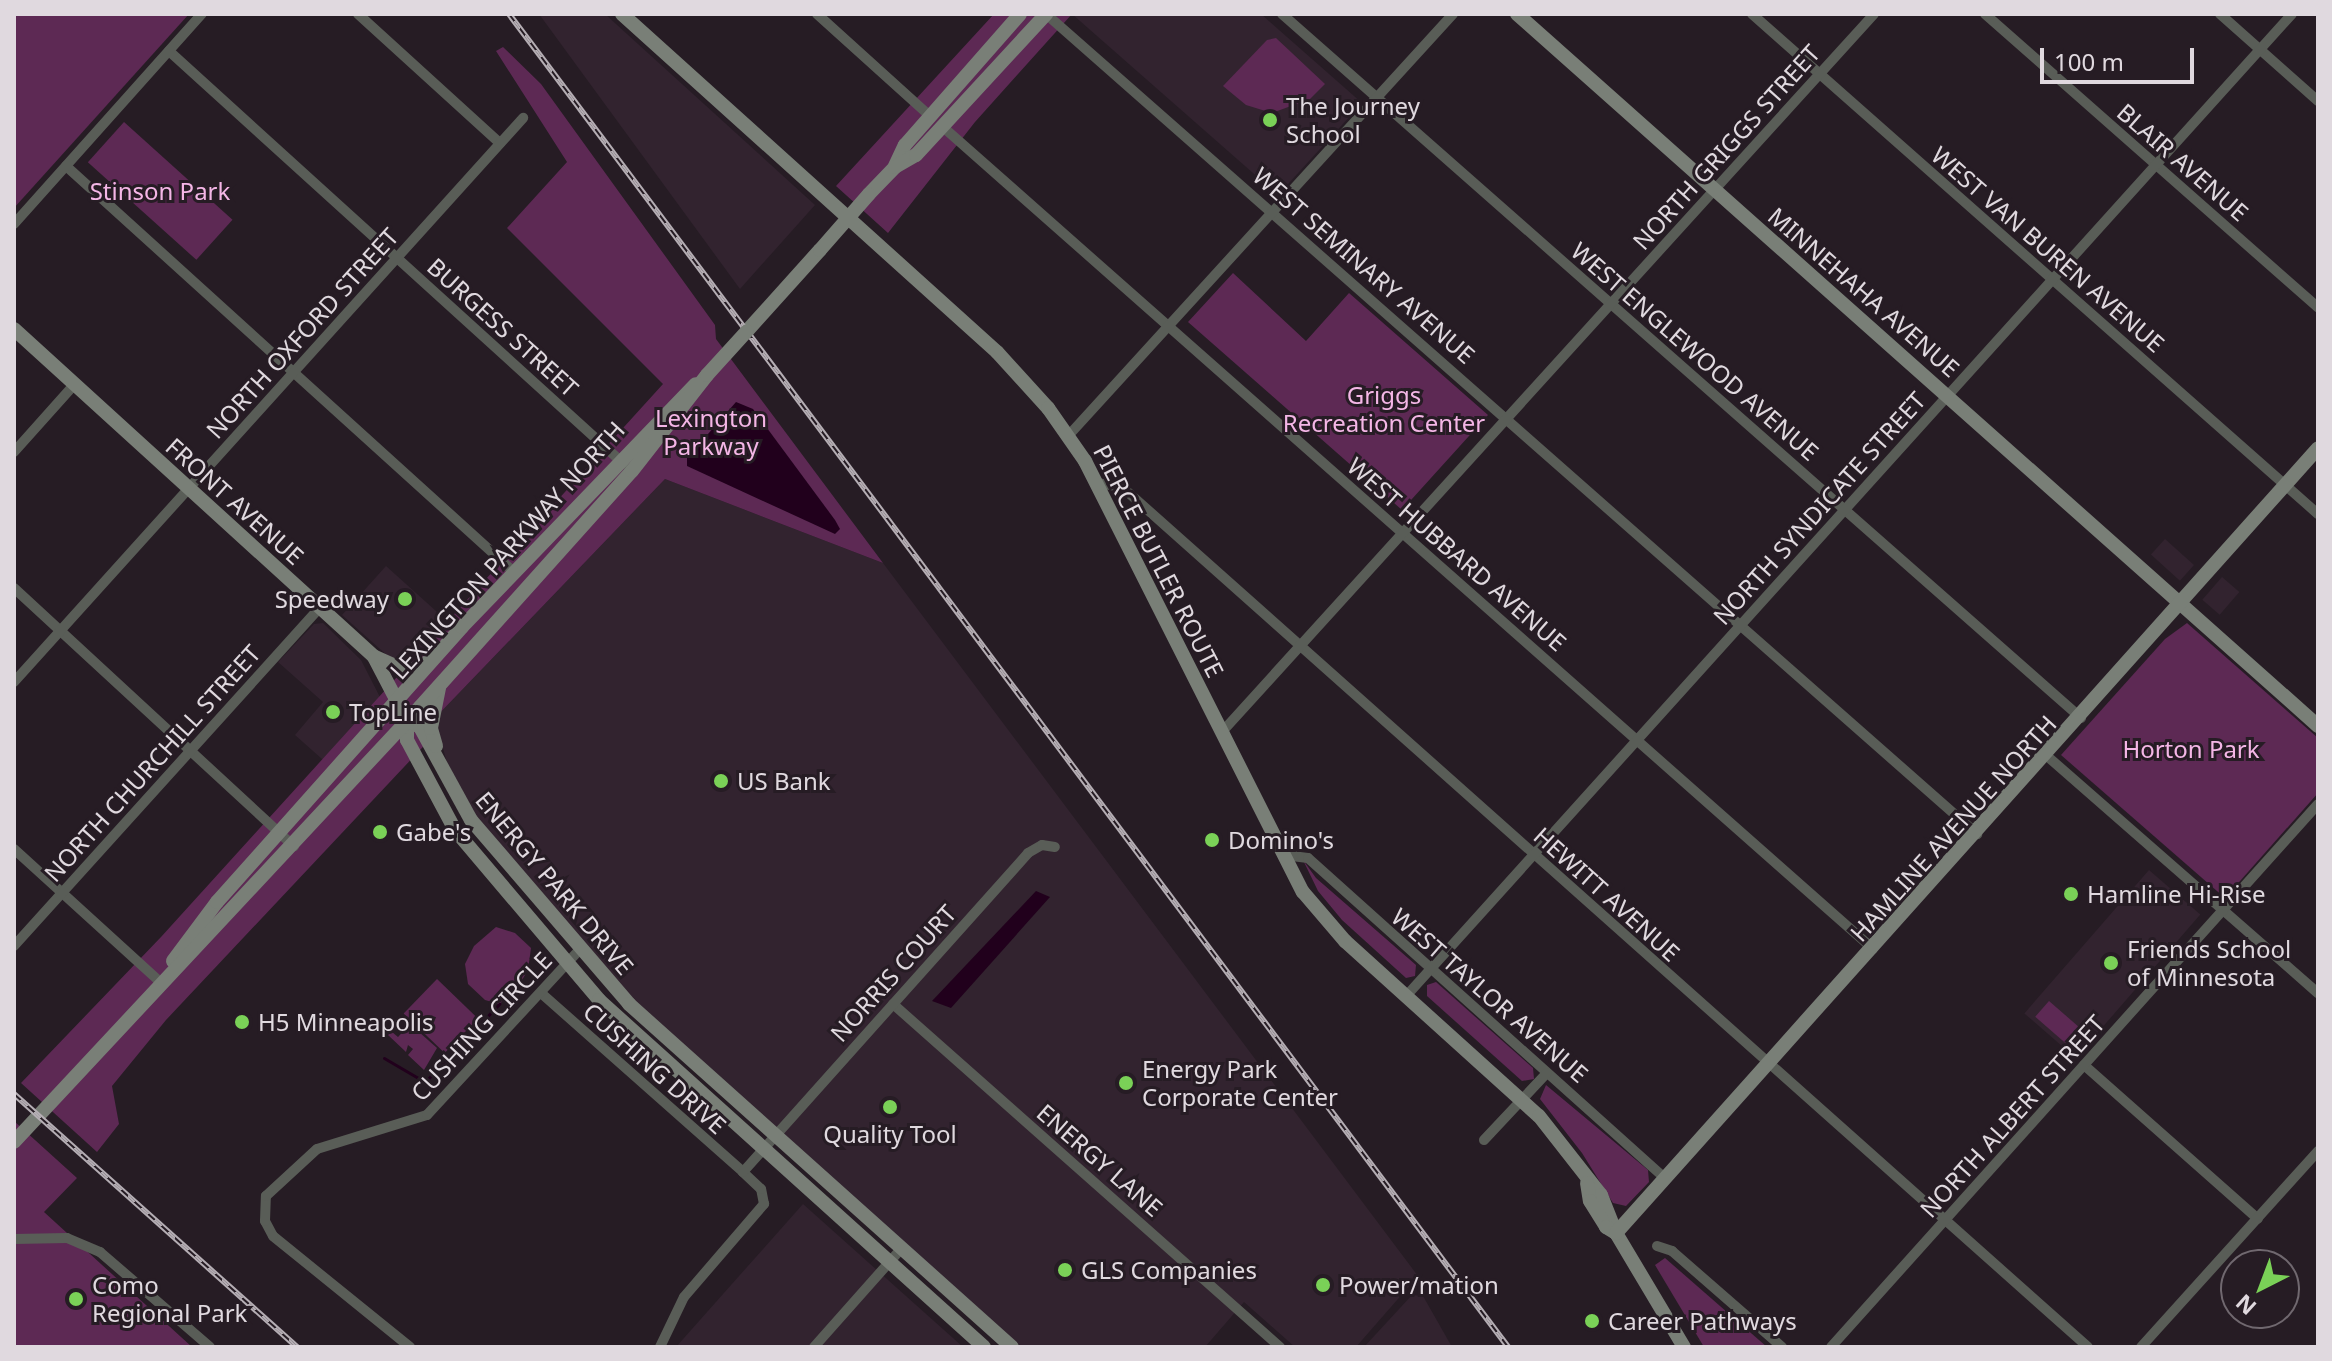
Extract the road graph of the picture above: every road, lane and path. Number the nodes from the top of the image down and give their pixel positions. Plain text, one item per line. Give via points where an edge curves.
1 (202, 14) edge
2 (358, 14) edge
3 (622, 14) edge
4 (817, 14) edge
5 (1020, 14) edge
6 (1046, 14) edge
7 (1282, 14) edge
8 (1453, 14) edge
9 (1517, 14) edge
10 (1752, 14) edge
11 (1874, 14) edge
12 (1985, 14) edge
13 (2220, 14) edge
14 (2292, 14) edge
15 (2260, 49) junction
16 (169, 51) junction
17 (1819, 74) junction
18 (1377, 97) junction
19 (2318, 101) edge
20 (930, 116) junction
21 (523, 118) dead end
22 (943, 127) junction
23 (500, 143) junction
24 (2156, 164) junction
25 (66, 166) junction
26 (895, 167) junction
27 (1715, 190) junction
28 (1274, 212) junction
29 (14, 224) edge
30 (398, 258) junction
31 (2052, 279) junction
32 (1610, 304) junction
33 (2318, 308) edge
34 (1170, 327) junction
35 (14, 329) edge
36 (294, 372) junction
37 (707, 375) junction
38 (74, 385) junction
39 (1948, 395) junction
40 (1507, 418) junction
41 (1069, 435) junction
42 (2318, 448) edge
43 (14, 452) edge
44 (618, 459) junction
45 (632, 471) junction
46 (1097, 483) junction
47 (2285, 485) junction
48 (188, 488) junction
49 (1845, 510) junction
50 (2318, 514) edge
51 (1403, 534) junction
52 (515, 573) junction
53 (14, 588) edge
54 (2182, 603) junction
55 (320, 607) junction
56 (1741, 624) junction
57 (60, 630) junction
58 (1300, 648) junction
59 (438, 655) junction
60 (374, 657) junction
61 (14, 682) edge
62 (441, 683) junction
63 (399, 702) junction
64 (2081, 718) junction
65 (407, 720) junction
66 (2318, 726) edge
67 (1221, 733) junction
68 (1638, 740) junction
69 (191, 749) junction
70 (2047, 756) junction
71 (444, 777) junction
72 (2318, 804) edge
73 (281, 830) junction
74 (1977, 834) junction
75 (294, 846) junction
76 (1055, 847) dead end
77 (14, 849) edge
78 (1284, 855) junction
79 (1533, 855) junction
80 (62, 892) junction
81 (2224, 911) junction
82 (14, 946) edge
83 (580, 949) junction
84 (1873, 949) junction
85 (568, 963) junction
86 (1430, 969) junction
87 (159, 981) junction
88 (541, 993) junction
89 (2318, 993) edge
90 (1408, 994) junction
91 (893, 1004) junction
92 (1768, 1065) junction
93 (2084, 1065) junction
94 (1547, 1073) junction
95 (1524, 1098) junction
96 (1484, 1140) dead end
97 (14, 1142) edge
98 (768, 1142) junction
99 (2318, 1151) edge
100 (743, 1172) junction
101 (1665, 1178) junction
102 (2258, 1219) junction
103 (1944, 1221) junction
104 (1616, 1233) junction
105 (14, 1239) edge
106 (1657, 1246) dead end
107 (901, 1249) junction
108 (889, 1262) junction
109 (210, 1347) edge
110 (410, 1347) edge
111 (660, 1347) edge
112 (814, 1347) edge
113 (984, 1347) edge
114 (1012, 1347) edge
115 (1280, 1347) edge
116 (1684, 1347) edge
117 (1782, 1347) edge
118 (1831, 1347) edge
119 (2088, 1347) edge
120 (2141, 1347) edge

1 - 16 street
2 - 23 street
3 - 41 street, PIERCE BUTLER ROUTE via 1004,358
4 - 20 street
5 - 20 street
6 - 22 street
6 - 28 street, WEST SEMINARY AVENUE
7 - 18 street, WEST ENGLEWOOD AVENUE
8 - 18 street
9 - 27 street, MINNEHAHA AVENUE
10 - 17 street, WEST VAN BUREN AVENUE
11 - 17 street, NORTH GRIGGS STREET
12 - 24 street, BLAIR AVENUE
13 - 15 street
14 - 15 street, NORTH SYNDICATE STREET
15 - 19 street
15 - 24 street, NORTH SYNDICATE STREET
16 - 25 street
16 - 30 street, BURGESS STREET
17 - 27 street, NORTH GRIGGS STREET
17 - 31 street, WEST VAN BUREN AVENUE
18 - 28 street
18 - 32 street, WEST ENGLEWOOD AVENUE
20 - 26 street via 905,145
21 - 23 street, NORTH OXFORD STREET
22 - 26 street
22 - 34 street, WEST HUBBARD AVENUE
23 - 30 street, NORTH OXFORD STREET
24 - 31 street, NORTH SYNDICATE STREET
24 - 33 street, BLAIR AVENUE
25 - 29 street
25 - 36 street
26 - 37 street, bridge
27 - 32 street, NORTH GRIGGS STREET
27 - 39 street, MINNEHAHA AVENUE
28 - 34 street
28 - 40 street, WEST SEMINARY AVENUE
30 - 36 street, NORTH OXFORD STREET
30 - 44 street, BURGESS STREET
31 - 39 street, NORTH SYNDICATE STREET
31 - 47 street, WEST VAN BUREN AVENUE
32 - 40 street, NORTH GRIGGS STREET
32 - 49 street, WEST ENGLEWOOD AVENUE
34 - 41 street
34 - 51 street, WEST HUBBARD AVENUE
35 - 38 street, FRONT AVENUE
36 - 48 street, NORTH OXFORD STREET
36 - 52 street
37 - 44 street, LEXINGTON PARKWAY NORTH
37 - 45 street, LEXINGTON PARKWAY NORTH
38 - 43 street
38 - 48 street, FRONT AVENUE
39 - 49 street, NORTH SYNDICATE STREET
39 - 54 street, MINNEHAHA AVENUE
40 - 51 street, NORTH GRIGGS STREET
40 - 56 street, WEST SEMINARY AVENUE
41 - 46 street, PIERCE BUTLER ROUTE
42 - 47 street, HAMLINE AVENUE NORTH
44 - 45 street, BURGESS STREET
44 - 52 street, LEXINGTON PARKWAY NORTH
45 - 62 street, LEXINGTON PARKWAY NORTH
46 - 58 street, HEWITT AVENUE via 1122,487
46 - 67 street, PIERCE BUTLER ROUTE
47 - 50 street, WEST VAN BUREN AVENUE
47 - 54 street, HAMLINE AVENUE NORTH
48 - 55 street, FRONT AVENUE
48 - 57 street, NORTH OXFORD STREET
49 - 56 street, NORTH SYNDICATE STREET
49 - 64 street, WEST ENGLEWOOD AVENUE
51 - 58 street, NORTH GRIGGS STREET
51 - 68 street, WEST HUBBARD AVENUE
52 - 59 street, LEXINGTON PARKWAY NORTH
53 - 57 street
54 - 64 street, HAMLINE AVENUE NORTH
54 - 66 street, MINNEHAHA AVENUE
55 - 60 street, FRONT AVENUE
55 - 69 street, NORTH CHURCHILL STREET
56 - 68 street, NORTH SYNDICATE STREET
56 - 74 street, WEST SEMINARY AVENUE
57 - 61 street, NORTH OXFORD STREET
57 - 69 street
58 - 67 street, NORTH GRIGGS STREET
58 - 79 street, HEWITT AVENUE
59 - 60 street via 408,672
59 - 63 street, LEXINGTON PARKWAY NORTH
60 - 63 street, FRONT AVENUE
62 - 65 street, LEXINGTON PARKWAY NORTH
62 - 71 street via 431,728
63 - 65 street, FRONT AVENUE
63 - 73 street, LEXINGTON PARKWAY NORTH
64 - 70 street, HAMLINE AVENUE NORTH
65 - 71 street, ENERGY PARK DRIVE via 420,727
65 - 75 street, LEXINGTON PARKWAY NORTH
65 - 85 street, ENERGY PARK DRIVE via 407,740 455,830
67 - 78 street, PIERCE BUTLER ROUTE
68 - 79 street, NORTH SYNDICATE STREET
68 - 84 street, WEST HUBBARD AVENUE
69 - 73 street
69 - 80 street, NORTH CHURCHILL STREET
70 - 74 street, HAMLINE AVENUE NORTH
70 - 81 street
71 - 83 street, ENERGY PARK DRIVE via 471,820
72 - 81 street, NORTH ALBERT STREET
73 - 75 street
73 - 87 street, LEXINGTON PARKWAY NORTH via 192,932
74 - 84 street, HAMLINE AVENUE NORTH
75 - 87 street, LEXINGTON PARKWAY NORTH
76 - 91 street, NORRIS COURT via 1042,845 1028,853
77 - 80 street
78 - 86 street, WEST TAYLOR AVENUE via 1302,855
78 - 90 street, PIERCE BUTLER ROUTE via 1329,925
79 - 86 street, NORTH SYNDICATE STREET
79 - 92 street, HEWITT AVENUE
80 - 82 street, NORTH CHURCHILL STREET
80 - 87 street
81 - 89 street
81 - 93 street, NORTH ALBERT STREET
83 - 85 street, CUSHING CIRCLE
83 - 98 street, ENERGY PARK DRIVE
84 - 92 street, HAMLINE AVENUE NORTH
85 - 88 street, CUSHING CIRCLE
85 - 98 street, ENERGY PARK DRIVE via 624,1026
86 - 90 street, NORTH SYNDICATE STREET
86 - 94 street, WEST TAYLOR AVENUE
87 - 97 street, LEXINGTON PARKWAY NORTH
88 - 100 street, CUSHING DRIVE
88 - 110 street, CUSHING CIRCLE via 427,1115 308,1153 266,1196 265,1221 273,1236
90 - 95 street, PIERCE BUTLER ROUTE
91 - 98 street, NORRIS COURT
91 - 115 street, ENERGY LANE
92 - 101 street, HAMLINE AVENUE NORTH
92 - 103 street, HEWITT AVENUE
93 - 102 street
93 - 103 street, NORTH ALBERT STREET
94 - 95 street
94 - 101 street, WEST TAYLOR AVENUE
95 - 96 street
95 - 104 street, PIERCE BUTLER ROUTE via 1607,1205
98 - 100 street
98 - 107 street, ENERGY PARK DRIVE
98 - 108 street, ENERGY PARK DRIVE
99 - 102 street
100 - 111 street via 761,1189 764,1204 684,1297
101 - 104 street, HAMLINE AVENUE NORTH
102 - 120 street
103 - 118 street, NORTH ALBERT STREET
103 - 119 street, HEWITT AVENUE
104 - 116 street, PIERCE BUTLER ROUTE
105 - 109 street via 67,1238 100,1252
106 - 117 street via 1672,1251
107 - 108 street
107 - 114 street, ENERGY PARK DRIVE
108 - 112 street
108 - 113 street, ENERGY PARK DRIVE

